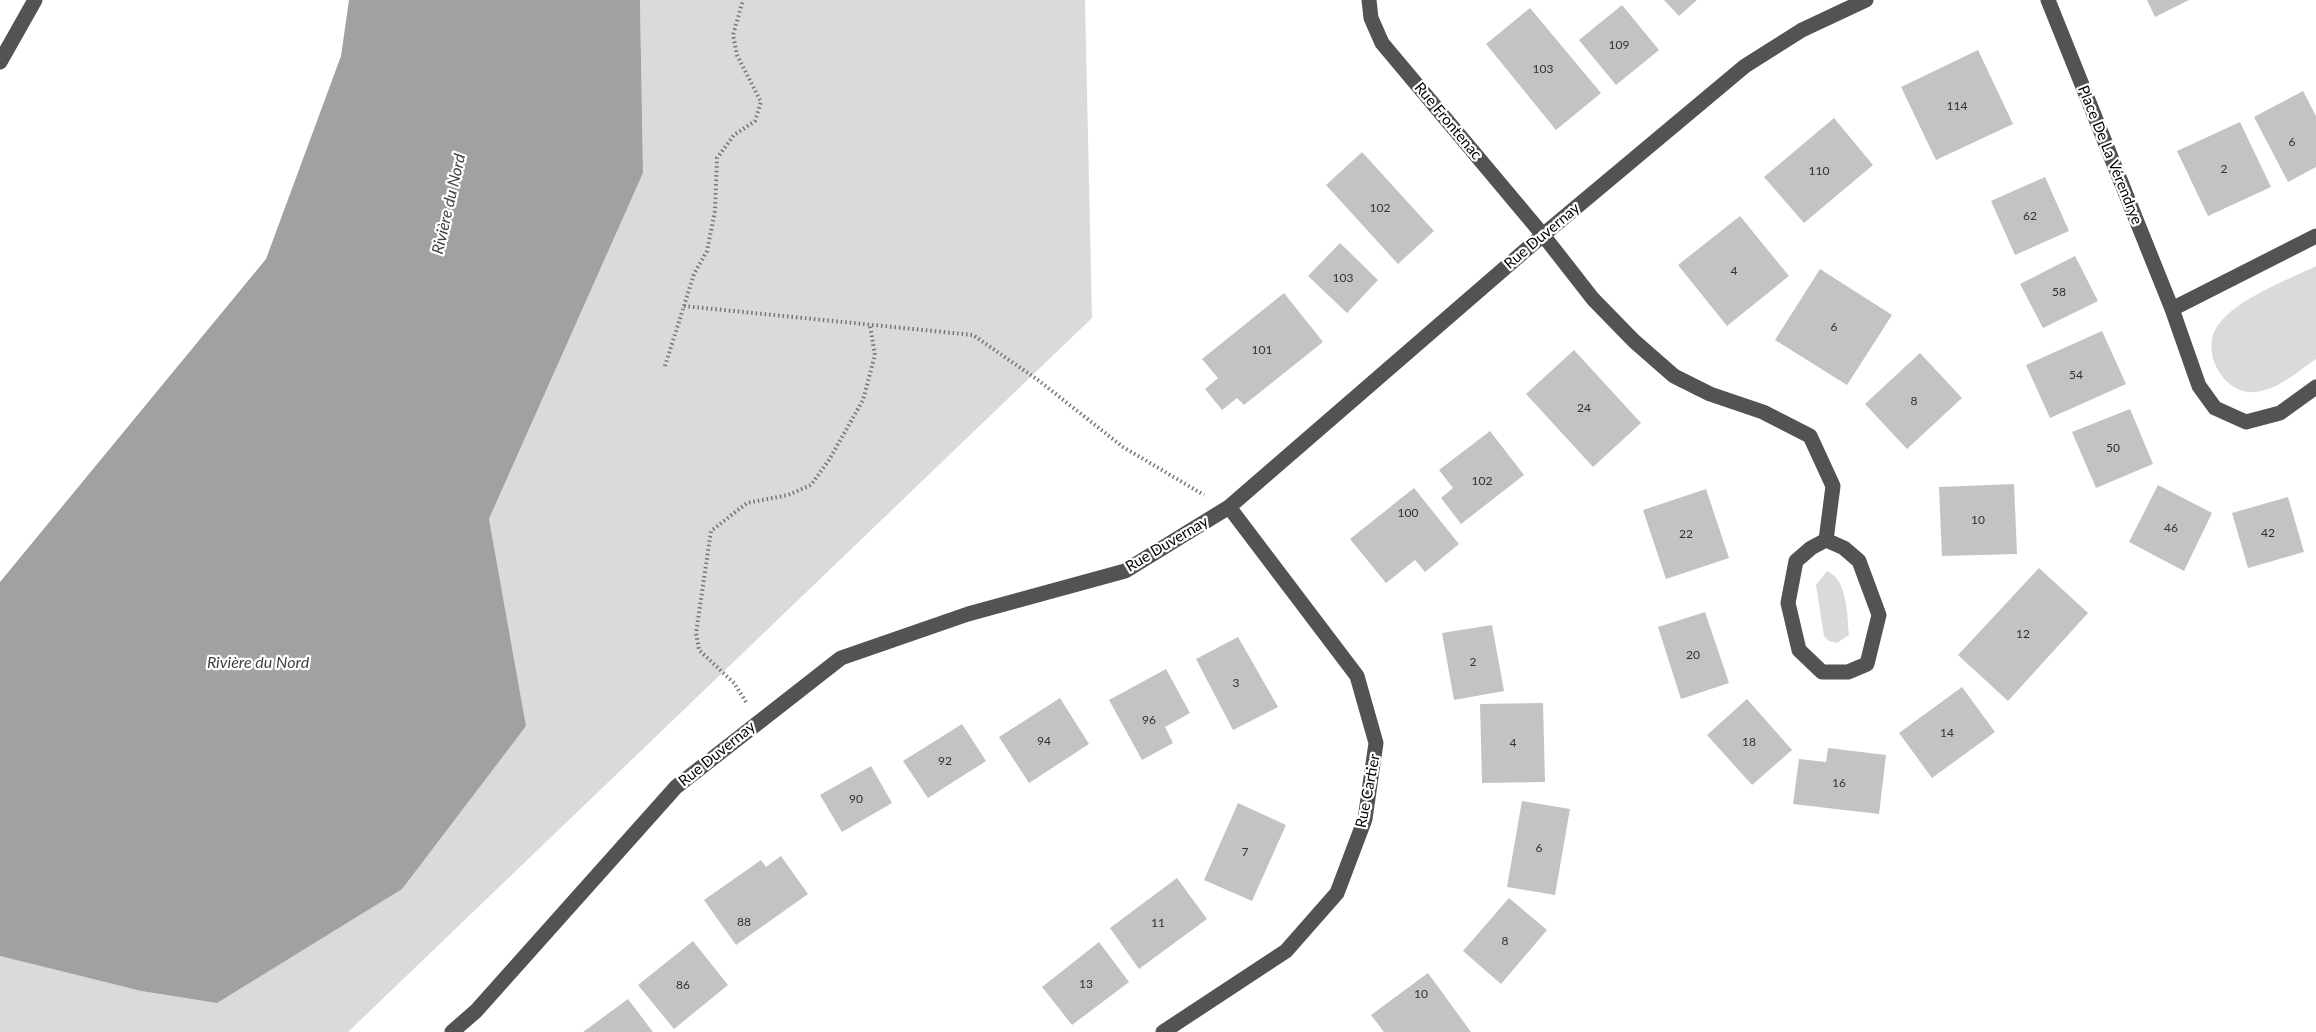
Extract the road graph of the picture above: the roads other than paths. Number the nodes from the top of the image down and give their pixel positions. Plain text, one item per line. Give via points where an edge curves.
1 (35, 0) edge
2 (1369, 0) edge
3 (1866, 0) edge
4 (2048, 0) edge
5 (0, 62) edge
6 (1543, 235) junction
7 (2316, 236) edge
8 (2172, 309) junction
9 (2316, 387) edge
10 (1228, 507) junction
11 (1826, 540) junction
12 (452, 1032) edge
13 (1163, 1032) edge

1 - 5 street
2 - 6 street, Rue Frontenac via 1371,18 1382,43
3 - 6 street, Rue Duvernay via 1802,30 1745,66
4 - 8 street, Place De La Vérendrye
6 - 10 street, Rue Duvernay
6 - 11 street, Rue Frontenac via 1593,299 1674,376 1810,436 1833,486
7 - 8 street
8 - 9 street, Place De La Vérendrye via 2199,386 2215,408 2246,422 2280,413
10 - 12 street, Rue Duvernay via 1125,571 968,614 841,658 676,787 476,1011
10 - 13 street, Rue Cartier via 1357,676 1376,744 1365,819 1337,893 1286,951
11 - 11 street via 1844,548 1858,561 1879,615 1867,664 1848,672 1822,672 1799,650 1788,603 1796,561

